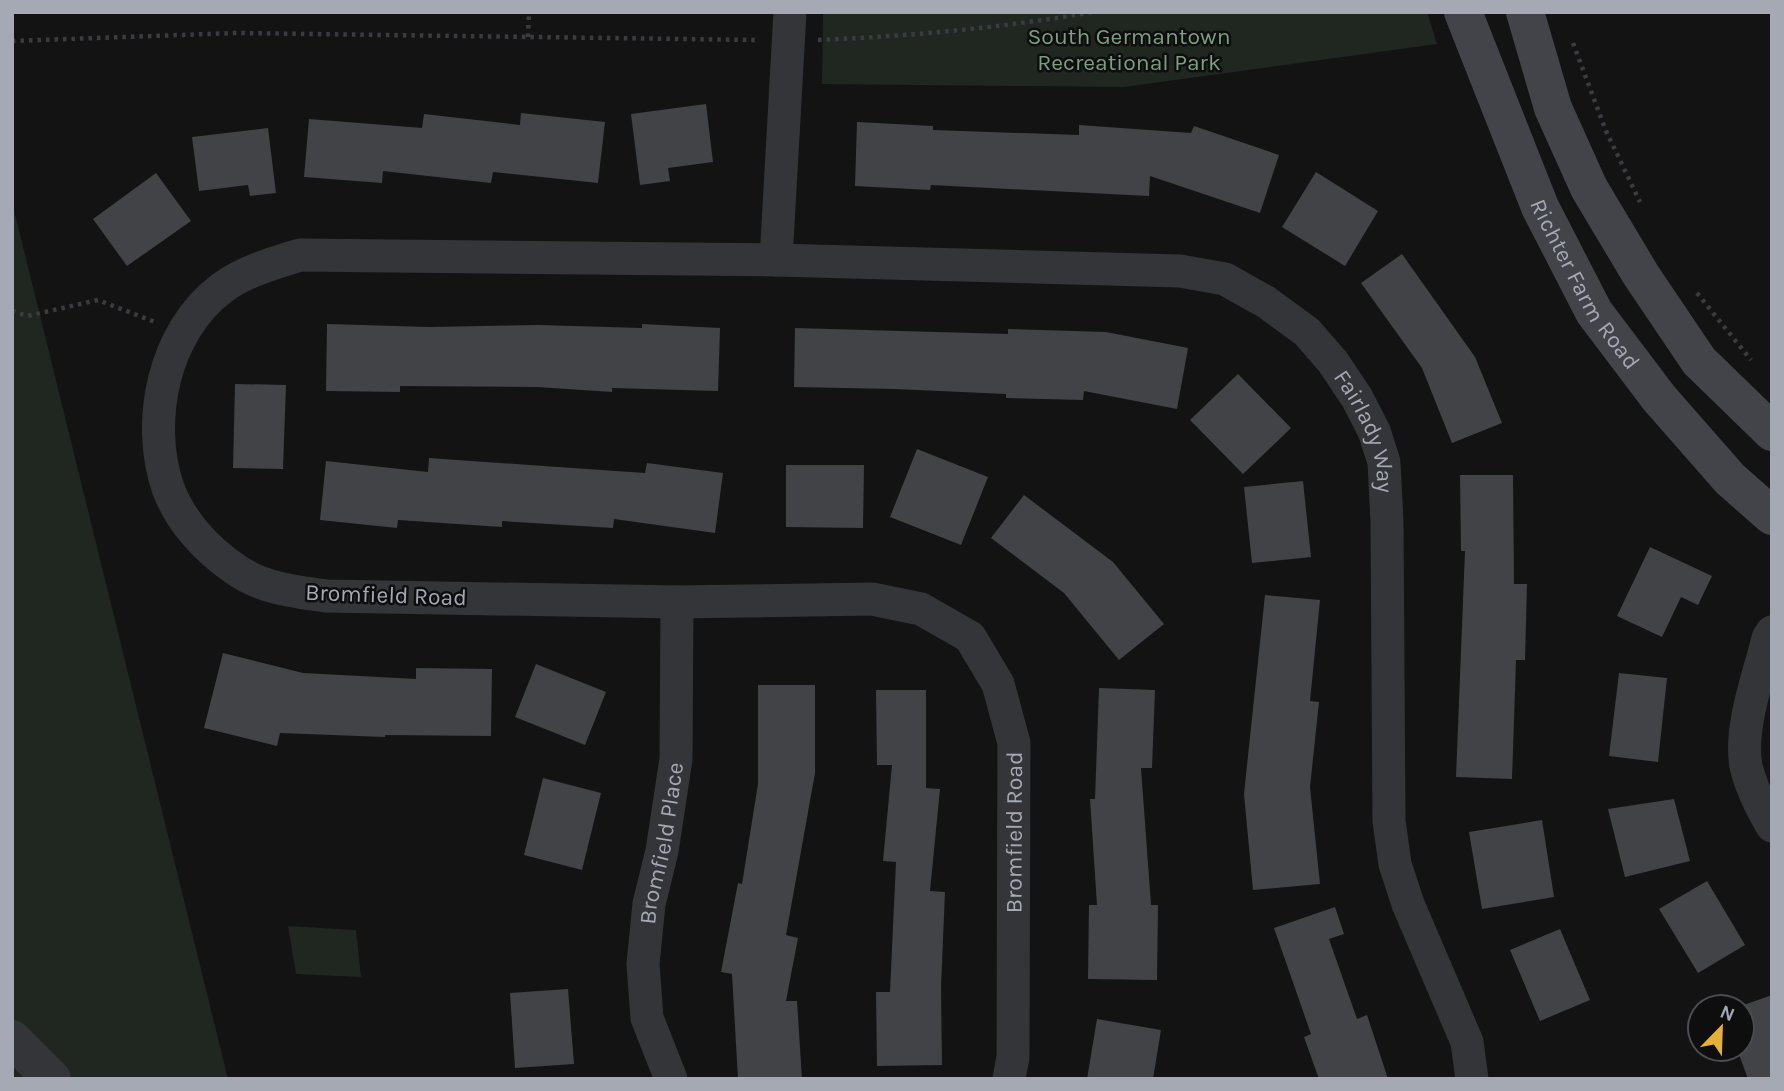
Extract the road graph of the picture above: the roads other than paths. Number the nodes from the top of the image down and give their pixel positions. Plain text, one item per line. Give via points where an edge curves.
1 (1463, 12) edge
2 (1525, 12) edge
3 (790, 27) edge
4 (776, 260) junction
5 (1772, 432) edge
6 (1772, 516) edge
7 (677, 602) junction
8 (1772, 632) edge
9 (1772, 825) edge
10 (12, 1039) edge
11 (52, 1079) edge
12 (671, 1079) edge
13 (1009, 1079) edge
14 (1472, 1079) edge

1 - 6 main road, Richter Farm Road via 1540,207 1594,312 1659,398 1721,469
2 - 5 main road via 1553,108 1589,188 1699,362
3 - 4 street
4 - 7 street, Bromfield Road via 300,255 223,287 183,333 167,369 159,406 160,447 168,487 183,518 204,545 236,571 280,590 326,596
4 - 14 street, Fairlady Way via 1180,271 1225,279 1266,302 1307,332 1324,352 1357,398 1384,462 1389,821 1395,864 1467,1042
7 - 12 street, Bromfield Place via 676,759 649,904 643,964 647,1018
7 - 13 street, Bromfield Road via 872,599 921,608 970,637 998,684 1014,743 1013,1057
8 - 9 street via 1746,728 1746,764 1757,800
10 - 11 street

